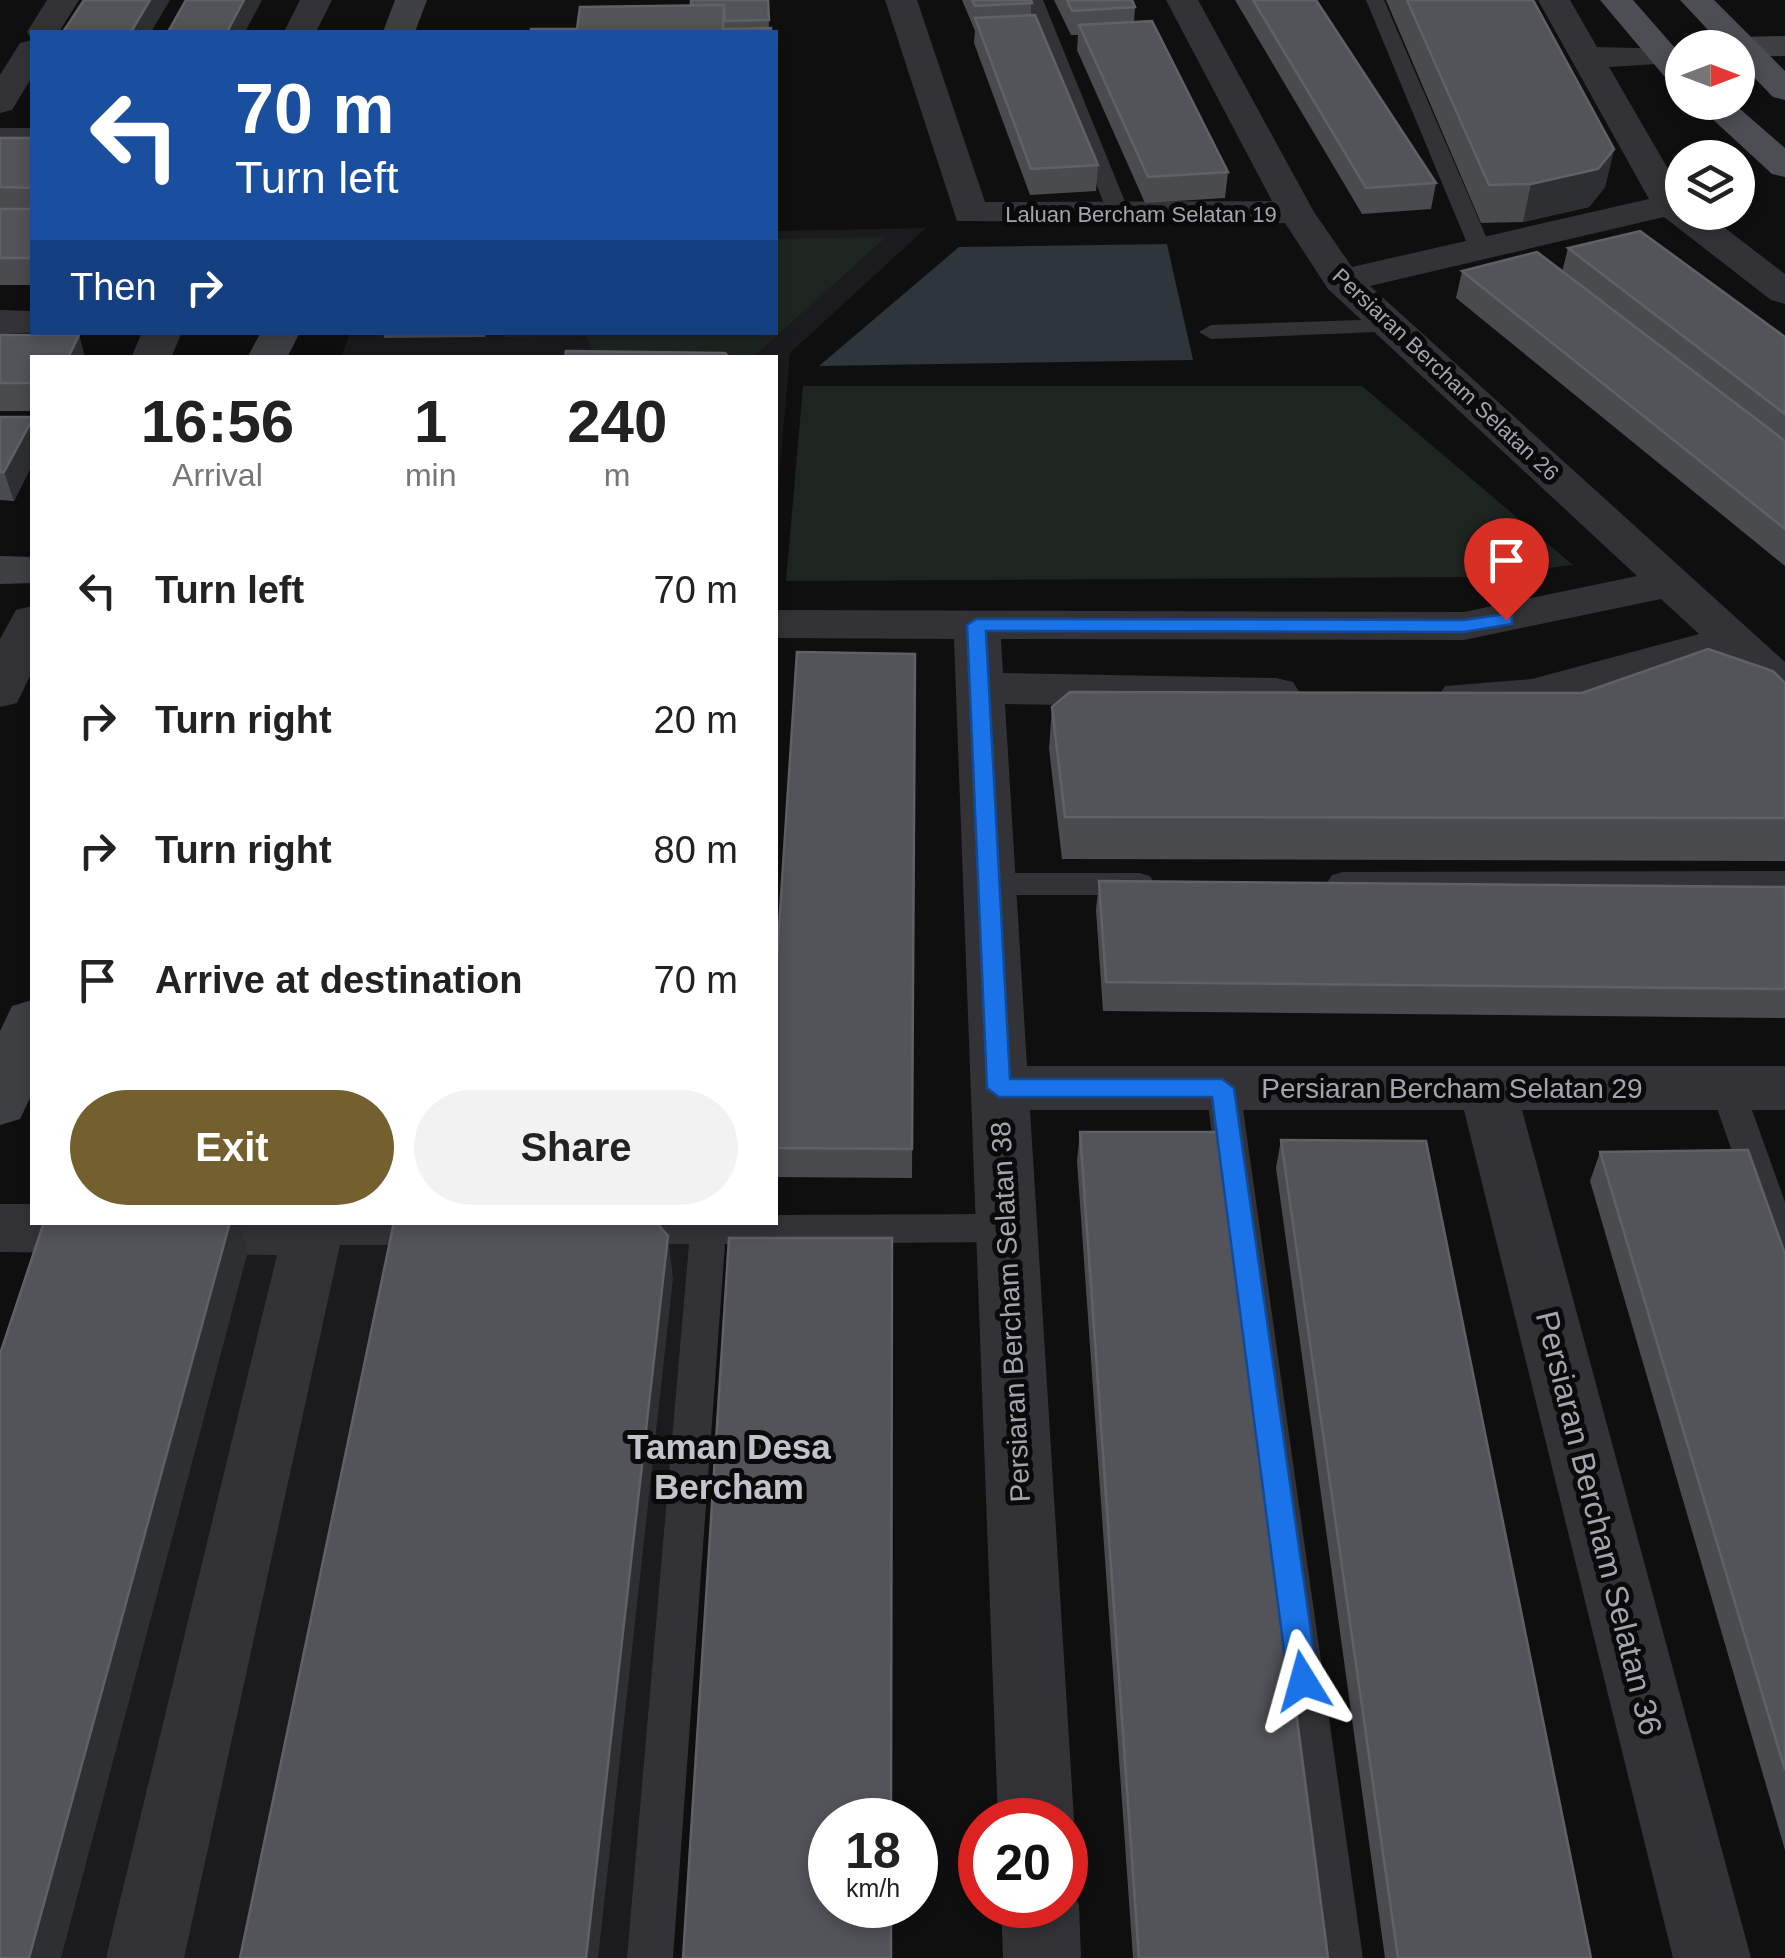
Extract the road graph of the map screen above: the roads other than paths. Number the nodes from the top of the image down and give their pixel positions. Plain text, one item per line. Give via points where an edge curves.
1 (63, 0) edge
2 (316, 0) edge
3 (411, 0) edge
4 (901, 0) edge
5 (1034, 0) edge
6 (1182, 0) edge
7 (1374, 0) edge
8 (1554, 0) edge
9 (1616, 0) edge
10 (1652, 0) edge
11 (1696, 0) edge
12 (44, 30) edge
13 (301, 30) edge
14 (400, 30) edge
15 (1679, 30) edge
16 (30, 53) edge
17 (1588, 57) junction
18 (1665, 58) edge
19 (1665, 65) edge
20 (1759, 66) edge
21 (0, 103) edge
22 (1732, 120) edge
23 (1785, 130) edge
24 (0, 138) edge
25 (30, 138) edge
26 (1785, 166) edge
27 (1665, 194) edge
28 (1665, 206) edge
29 (1296, 212) junction
30 (1119, 214) junction
31 (1704, 230) edge
32 (1480, 248) junction
33 (1342, 281) junction
34 (1785, 292) edge
35 (0, 322) edge
36 (30, 322) edge
37 (1392, 326) junction
38 (1211, 332) dead end
39 (0, 570) edge
40 (30, 570) edge
41 (1670, 583) junction
42 (30, 624) edge
43 (778, 624) edge
44 (976, 625) junction
45 (1732, 640) junction
46 (979, 688) junction
47 (1785, 688) edge
48 (0, 692) edge
49 (1316, 694) edge
50 (1415, 696) edge
51 (1785, 882) edge
52 (989, 884) junction
53 (1168, 884) edge
54 (1307, 884) edge
55 (30, 1026) edge
56 (999, 1088) junction
57 (1222, 1088) junction
58 (1487, 1088) junction
59 (1727, 1088) junction
60 (1785, 1088) edge
61 (0, 1102) edge
62 (708, 1226) edge
63 (314, 1227) edge
64 (0, 1228) edge
65 (1006, 1228) junction
66 (590, 1230) edge
67 (471, 1231) edge
68 (1785, 1252) edge
69 (1035, 1798) edge
70 (1041, 1928) edge
71 (144, 1958) edge
72 (650, 1958) edge
73 (1042, 1958) edge
74 (1340, 1958) edge
75 (1712, 1958) edge

1 - 12 street
2 - 13 street
3 - 14 street
4 - 30 street, Laluan Bercham Selatan 19 via 970,213
5 - 30 lane
6 - 29 street, Persiaran Bercham Selatan 26
7 - 32 lane
8 - 17 street
9 - 18 main road
10 - 15 main road
11 - 20 main road
16 - 21 street
17 - 19 street
17 - 27 street
20 - 23 main road
22 - 26 main road
24 - 25 street
28 - 32 street
29 - 30 street, Laluan Bercham Selatan 19
29 - 33 street, Persiaran Bercham Selatan 26
31 - 34 street
32 - 33 street
33 - 37 street, Persiaran Bercham Selatan 26
35 - 36 street
37 - 38 lane
37 - 41 street, Persiaran Bercham Selatan 26
39 - 40 street
41 - 44 street via 1464,626
41 - 45 street, Persiaran Bercham Selatan 26
42 - 48 street
43 - 44 street
44 - 46 street, Persiaran Bercham Selatan 38
45 - 47 street, Persiaran Bercham Selatan 26
45 - 50 street via 1532,694
46 - 49 street
46 - 52 street, Persiaran Bercham Selatan 38
51 - 54 lane
52 - 53 lane
52 - 56 street, Persiaran Bercham Selatan 38
55 - 61 street
56 - 57 street, Persiaran Bercham Selatan 29
56 - 65 street, Persiaran Bercham Selatan 38
57 - 58 street, Persiaran Bercham Selatan 29
57 - 74 lane
58 - 59 street, Persiaran Bercham Selatan 29
58 - 75 street, Persiaran Bercham Selatan 36
59 - 60 street, Persiaran Bercham Selatan 29
59 - 68 lane
62 - 65 lane
62 - 66 lane
62 - 72 lane
63 - 64 street
63 - 67 lane
63 - 71 street
65 - 69 street, Persiaran Bercham Selatan 38
70 - 73 street

